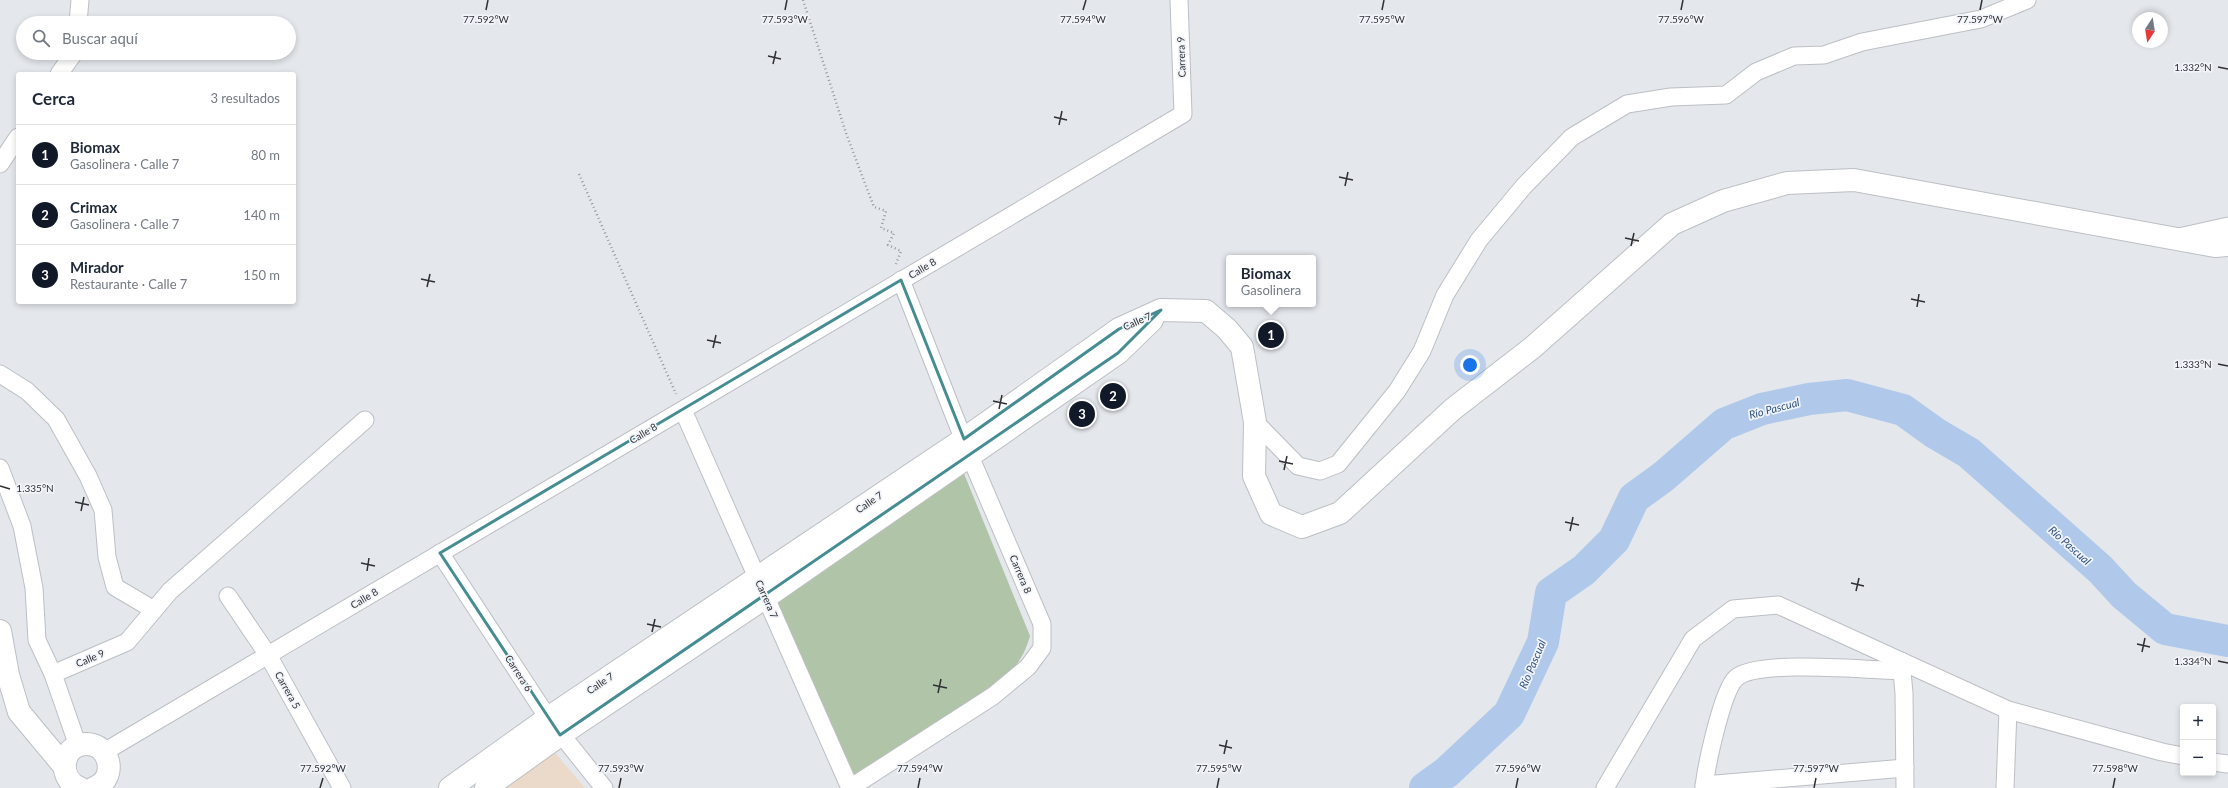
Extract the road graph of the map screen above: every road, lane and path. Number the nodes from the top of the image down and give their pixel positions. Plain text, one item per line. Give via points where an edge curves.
1 (80, 0) edge
2 (803, 0) edge
3 (1179, 0) edge
4 (2027, 0) edge
5 (79, 16) edge
6 (69, 60) edge
7 (60, 72) edge
8 (1183, 114) joint
9 (16, 140) edge
10 (0, 164) edge
11 (579, 174) dead end
12 (2228, 226) edge
13 (2175, 238) junction
14 (2228, 245) edge
15 (901, 280) junction
16 (0, 374) edge
17 (683, 410) junction
18 (365, 420) dead end
19 (1255, 422) junction
20 (967, 448) junction
21 (0, 468) edge
22 (440, 553) junction
23 (757, 577) junction
24 (228, 596) dead end
25 (766, 597) junction
26 (154, 610) junction
27 (0, 631) edge
28 (268, 655) junction
29 (1902, 666) junction
30 (54, 674) junction
31 (2008, 710) junction
32 (554, 726) junction
33 (78, 746) junction
34 (104, 752) junction
35 (2180, 755) edge
36 (2216, 762) edge
37 (2228, 764) edge
38 (64, 766) junction
39 (1905, 768) junction
40 (103, 786) edge
41 (1704, 787) edge
42 (80, 788) edge
43 (342, 788) edge
44 (450, 788) edge
45 (486, 788) edge
46 (604, 788) edge
47 (850, 788) edge
48 (1605, 788) edge
49 (1905, 788) edge
50 (2005, 788) edge

1 - 5 street
2 - 15 path via 846,136 874,207 886,211 881,228 894,233 888,245 901,251 895,264 906,266
3 - 8 street, Carrera 9
4 - 19 street via 1981,19 1862,42 1824,55 1794,56 1756,72 1726,95 1672,97 1627,104 1572,137 1524,186 1480,240 1445,295 1422,351 1397,392 1338,464 1320,471 1298,466
6 - 7 street
8 - 15 street, Calle 8
9 - 10 street
11 - 17 path
12 - 13 street
13 - 14 main road via 2215,246
13 - 19 main road via 1854,180 1787,183 1723,201 1672,224 1532,348 1453,409 1340,512 1302,527 1271,514 1254,476
15 - 17 street, Calle 8
15 - 20 street, Carrera 8
16 - 26 street via 27,391 56,419 88,476 103,510 108,557 115,587
17 - 22 street, Calle 8
17 - 23 street, Carrera 7
18 - 26 street via 170,591
19 - 20 main road, Calle 7 via 1242,347 1227,329 1206,311 1162,310 1119,329
20 - 23 main road, Calle 7
20 - 25 main road, Calle 7
20 - 47 street, Carrera 8 via 1042,624 1042,648 1028,667 993,696
21 - 30 street via 22,526 34,588 36,640
22 - 28 street, Calle 8
22 - 32 street, Carrera 6
23 - 25 street, Carrera 7
23 - 32 main road, Calle 7
24 - 28 street, Carrera 5
25 - 32 main road, Calle 7
25 - 47 street, Carrera 7
26 - 30 street, Calle 9 via 127,642
27 - 38 main road via 18,712
28 - 34 street, Calle 8
28 - 43 street, Carrera 5
29 - 31 street
29 - 39 street
29 - 41 street via 1777,667 1745,672 1735,678 1723,704
29 - 48 street via 1778,605 1733,609 1693,639
30 - 33 street
31 - 35 street
31 - 50 street
32 - 44 main road, Calle 7
32 - 45 main road, Calle 7
32 - 46 street, Carrera 6
33 - 34 main road via 91,744
33 - 38 main road via 68,754
34 - 40 main road via 110,769
36 - 37 street
38 - 42 main road via 69,781
39 - 41 street
39 - 49 street

